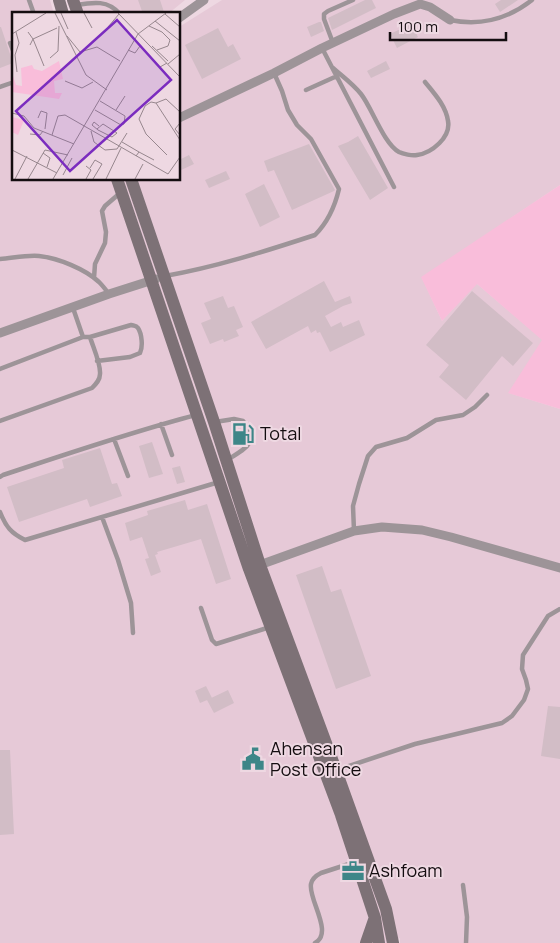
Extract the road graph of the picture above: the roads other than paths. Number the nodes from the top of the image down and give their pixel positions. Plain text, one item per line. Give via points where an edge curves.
1 (29, 0) edge
2 (59, 0) edge
3 (204, 0) edge
4 (353, 0) edge
5 (532, 0) edge
6 (75, 6) edge
7 (33, 12) edge
8 (63, 12) edge
9 (118, 12) edge
10 (180, 17) edge
11 (450, 20) joint
12 (333, 42) junction
13 (10, 43) dead end
14 (12, 48) edge
15 (322, 48) junction
16 (333, 68) junction
17 (274, 73) junction
18 (337, 76) junction
19 (425, 82) dead end
20 (12, 83) edge
21 (0, 87) edge
22 (306, 90) dead end
23 (180, 118) edge
24 (117, 180) edge
25 (130, 180) edge
26 (394, 187) dead end
27 (122, 192) junction
28 (0, 259) edge
29 (94, 278) junction
30 (158, 278) junction
31 (110, 294) junction
32 (73, 308) junction
33 (0, 333) edge
34 (90, 336) junction
35 (83, 337) junction
36 (97, 361) junction
37 (0, 369) edge
38 (487, 395) dead end
39 (198, 415) junction
40 (0, 421) edge
41 (214, 422) junction
42 (161, 424) junction
43 (114, 439) junction
44 (172, 455) dead end
45 (225, 461) junction
46 (128, 476) dead end
47 (0, 478) edge
48 (220, 481) junction
49 (0, 512) edge
50 (102, 517) junction
51 (354, 531) junction
52 (255, 567) junction
53 (560, 568) edge
54 (200, 608) dead end
55 (560, 609) edge
56 (271, 627) junction
57 (133, 633) dead end
58 (336, 770) junction
59 (356, 862) junction
60 (463, 884) dead end
61 (375, 918) junction
62 (393, 942) edge
63 (315, 943) edge
64 (366, 943) edge
65 (379, 943) edge
66 (466, 943) edge

1 - 7 lane
2 - 8 main road
3 - 10 street
4 - 12 lane via 324,14
5 - 11 lane via 513,13 483,22
6 - 9 lane via 99,2 111,4
11 - 12 street via 420,4
12 - 15 street
13 - 14 lane
15 - 16 lane
15 - 17 street
16 - 18 lane
16 - 19 lane via 361,93 392,147 407,154 428,151 445,137 448,128 440,99
17 - 23 street
17 - 30 lane via 288,110 311,139 340,189 324,226 315,235 262,252
18 - 22 lane
18 - 26 lane
20 - 21 lane
24 - 27 main road
25 - 30 main road
27 - 29 lane via 102,211 105,243 95,264
27 - 30 main road
28 - 29 lane via 52,258
29 - 31 lane
30 - 31 street
30 - 39 main road
30 - 41 main road
31 - 32 street
32 - 33 street
32 - 35 lane
34 - 35 lane
34 - 36 lane
34 - 36 lane via 131,325 138,328 143,346 140,353
35 - 37 lane
36 - 40 lane via 100,374 92,388
38 - 51 lane via 463,415 436,420 407,438 376,447 368,456 353,506
39 - 42 lane
39 - 48 main road
41 - 45 main road
41 - 45 lane via 234,419 243,421 249,428 251,441 246,448
42 - 43 lane
42 - 44 lane
43 - 46 lane
43 - 47 lane
45 - 52 main road
48 - 50 lane
48 - 52 main road
49 - 50 lane via 14,534 25,540
50 - 57 lane via 131,603
51 - 52 street
51 - 53 street via 382,527 422,530
52 - 56 main road
52 - 58 main road
54 - 56 lane via 216,644
55 - 58 lane via 548,616 523,655 522,669 528,689 512,716 502,723 415,744
56 - 59 main road
58 - 62 main road via 386,909
59 - 61 main road
59 - 63 lane via 321,873 313,880 311,892 322,931
60 - 66 lane via 467,911
61 - 64 main road
61 - 65 main road

